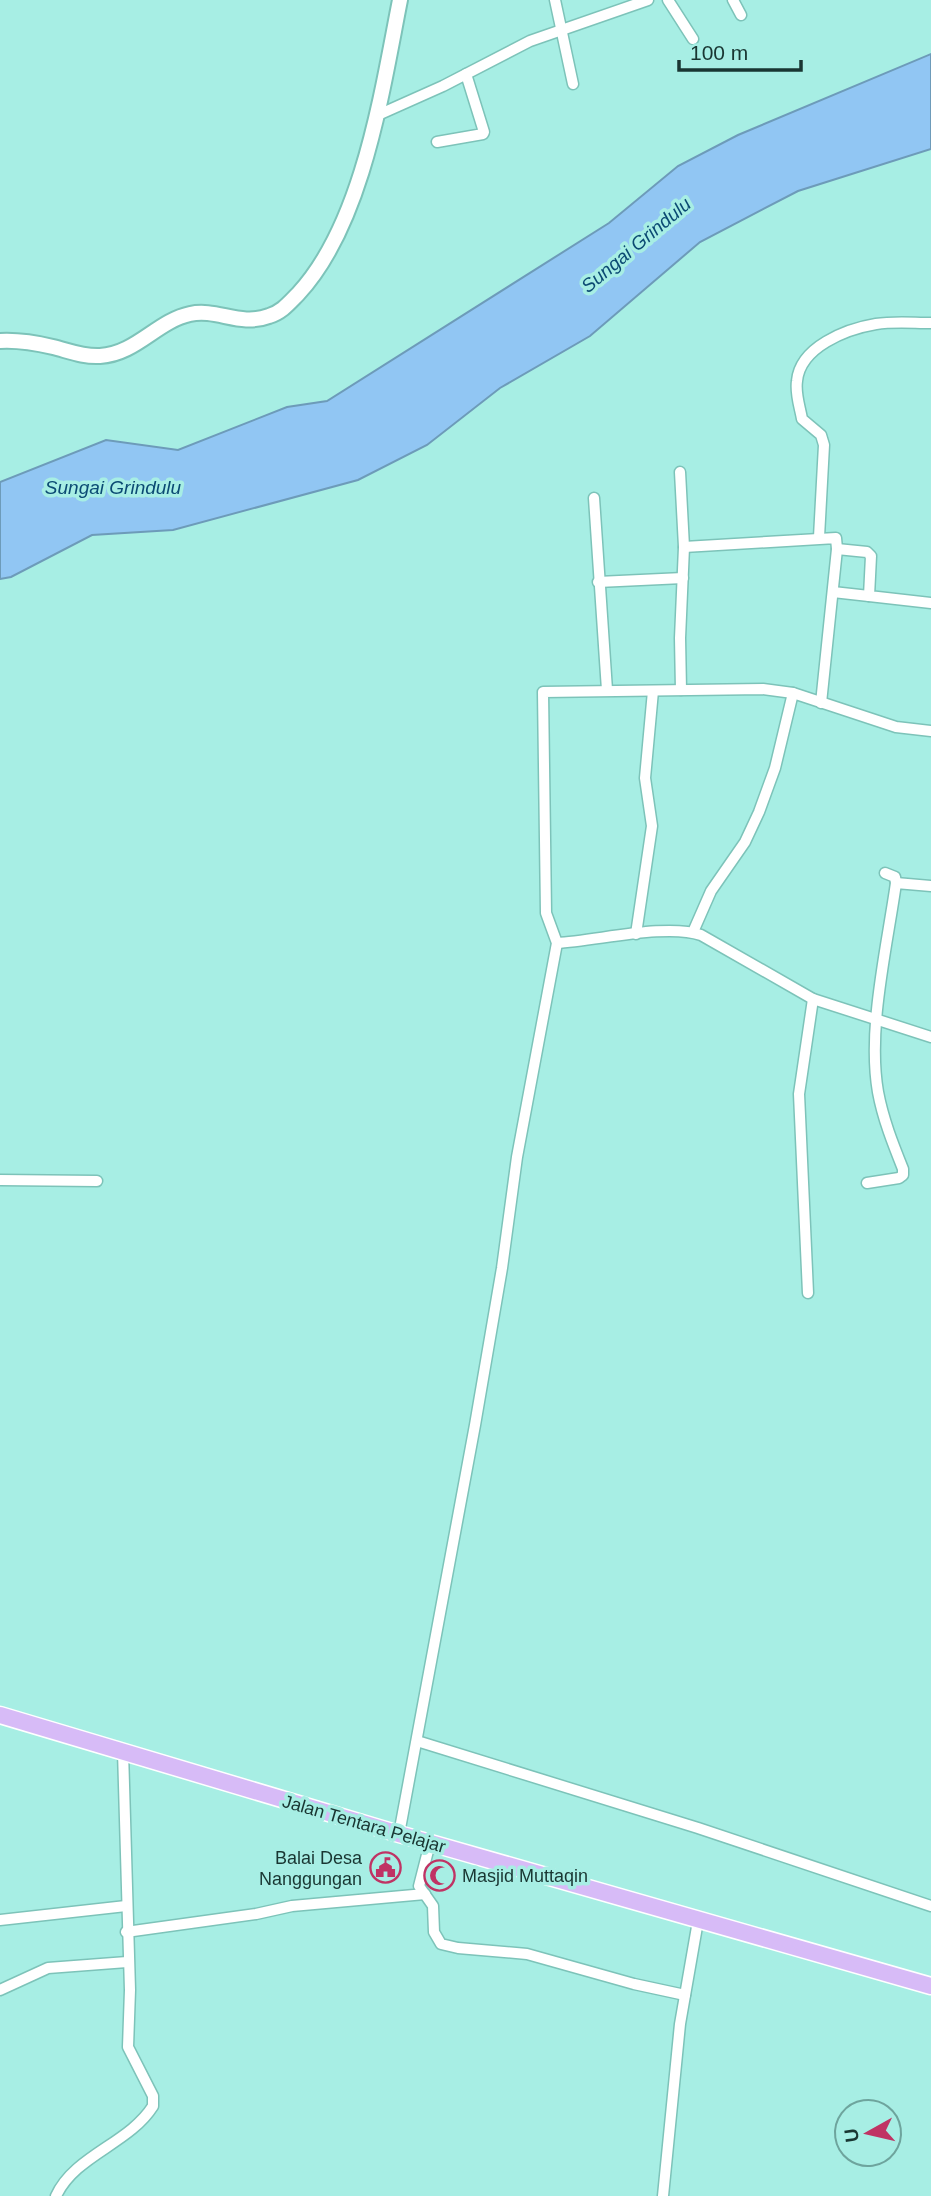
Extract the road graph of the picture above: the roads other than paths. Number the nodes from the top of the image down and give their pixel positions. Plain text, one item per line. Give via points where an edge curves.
1 (400, 0) edge
2 (555, 0) edge
3 (649, 0) edge
4 (668, 0) edge
5 (733, 0) edge
6 (741, 15) dead end
7 (562, 29) junction
8 (693, 39) dead end
9 (467, 74) junction
10 (573, 84) dead end
11 (378, 115) junction
12 (437, 142) dead end
13 (931, 323) edge
14 (0, 341) edge
15 (680, 472) dead end
16 (594, 498) dead end
17 (819, 537) junction
18 (684, 547) junction
19 (837, 549) junction
20 (683, 578) junction
21 (598, 582) junction
22 (833, 592) junction
23 (869, 596) junction
24 (931, 603) edge
25 (607, 690) junction
26 (681, 690) junction
27 (653, 691) junction
28 (793, 693) junction
29 (821, 703) junction
30 (931, 731) edge
31 (885, 873) dead end
32 (896, 883) junction
33 (931, 886) edge
34 (693, 932) junction
35 (636, 934) junction
36 (557, 943) junction
37 (813, 999) junction
38 (876, 1021) junction
39 (931, 1037) edge
40 (0, 1180) edge
41 (97, 1181) dead end
42 (867, 1183) dead end
43 (808, 1293) dead end
44 (0, 1715) edge
45 (417, 1741) junction
46 (123, 1751) junction
47 (399, 1834) junction
48 (430, 1843) junction
49 (425, 1894) junction
50 (126, 1906) junction
51 (931, 1906) edge
52 (0, 1920) edge
53 (698, 1921) junction
54 (127, 1932) junction
55 (127, 1962) junction
56 (931, 1986) edge
57 (0, 1990) edge
58 (685, 1995) junction
59 (56, 2196) edge
60 (663, 2196) edge

1 - 11 street
2 - 7 street
3 - 7 street
4 - 8 street
5 - 6 street
7 - 9 street
7 - 10 street
9 - 11 street
9 - 12 street via 484,132
11 - 14 street via 335,239 309,282 281,311 251,321 206,312 189,314 119,353 103,356
13 - 17 street via 877,324 849,331 802,364 797,382 802,419 821,435 824,445
15 - 18 street
16 - 21 street
17 - 18 street
17 - 19 street via 836,538
18 - 20 street
19 - 22 street
19 - 23 street via 871,556
20 - 21 street
20 - 26 street
21 - 25 street
22 - 23 street
22 - 29 street
23 - 24 street
25 - 27 street
25 - 36 street via 542,693 546,913
26 - 27 street
26 - 28 street
27 - 35 street via 645,778 652,826
28 - 29 street
28 - 34 street via 759,812 745,842 710,891
29 - 30 street via 896,727
31 - 32 street via 895,877
32 - 33 street
32 - 38 street
34 - 35 street
34 - 37 street
35 - 36 street
36 - 45 street
37 - 38 street
37 - 43 street via 799,1094
38 - 39 street
38 - 42 street via 878,1092 904,1172 899,1178
40 - 41 street
44 - 46 main road, Jalan Tentara Pelajar
45 - 47 street
45 - 51 street
46 - 47 main road, Jalan Tentara Pelajar
46 - 50 street
47 - 48 main road, Jalan Tentara Pelajar
48 - 49 street via 419,1883
48 - 53 main road, Jalan Tentara Pelajar
49 - 54 street via 292,1906
49 - 58 street via 433,1906 435,1937 447,1947 527,1954
50 - 52 street
50 - 54 street
53 - 56 main road, Jalan Tentara Pelajar
53 - 58 street
54 - 55 street
55 - 57 street via 54,1967
55 - 59 street via 128,2047 153,2096 152,2106 72,2174
58 - 60 street

